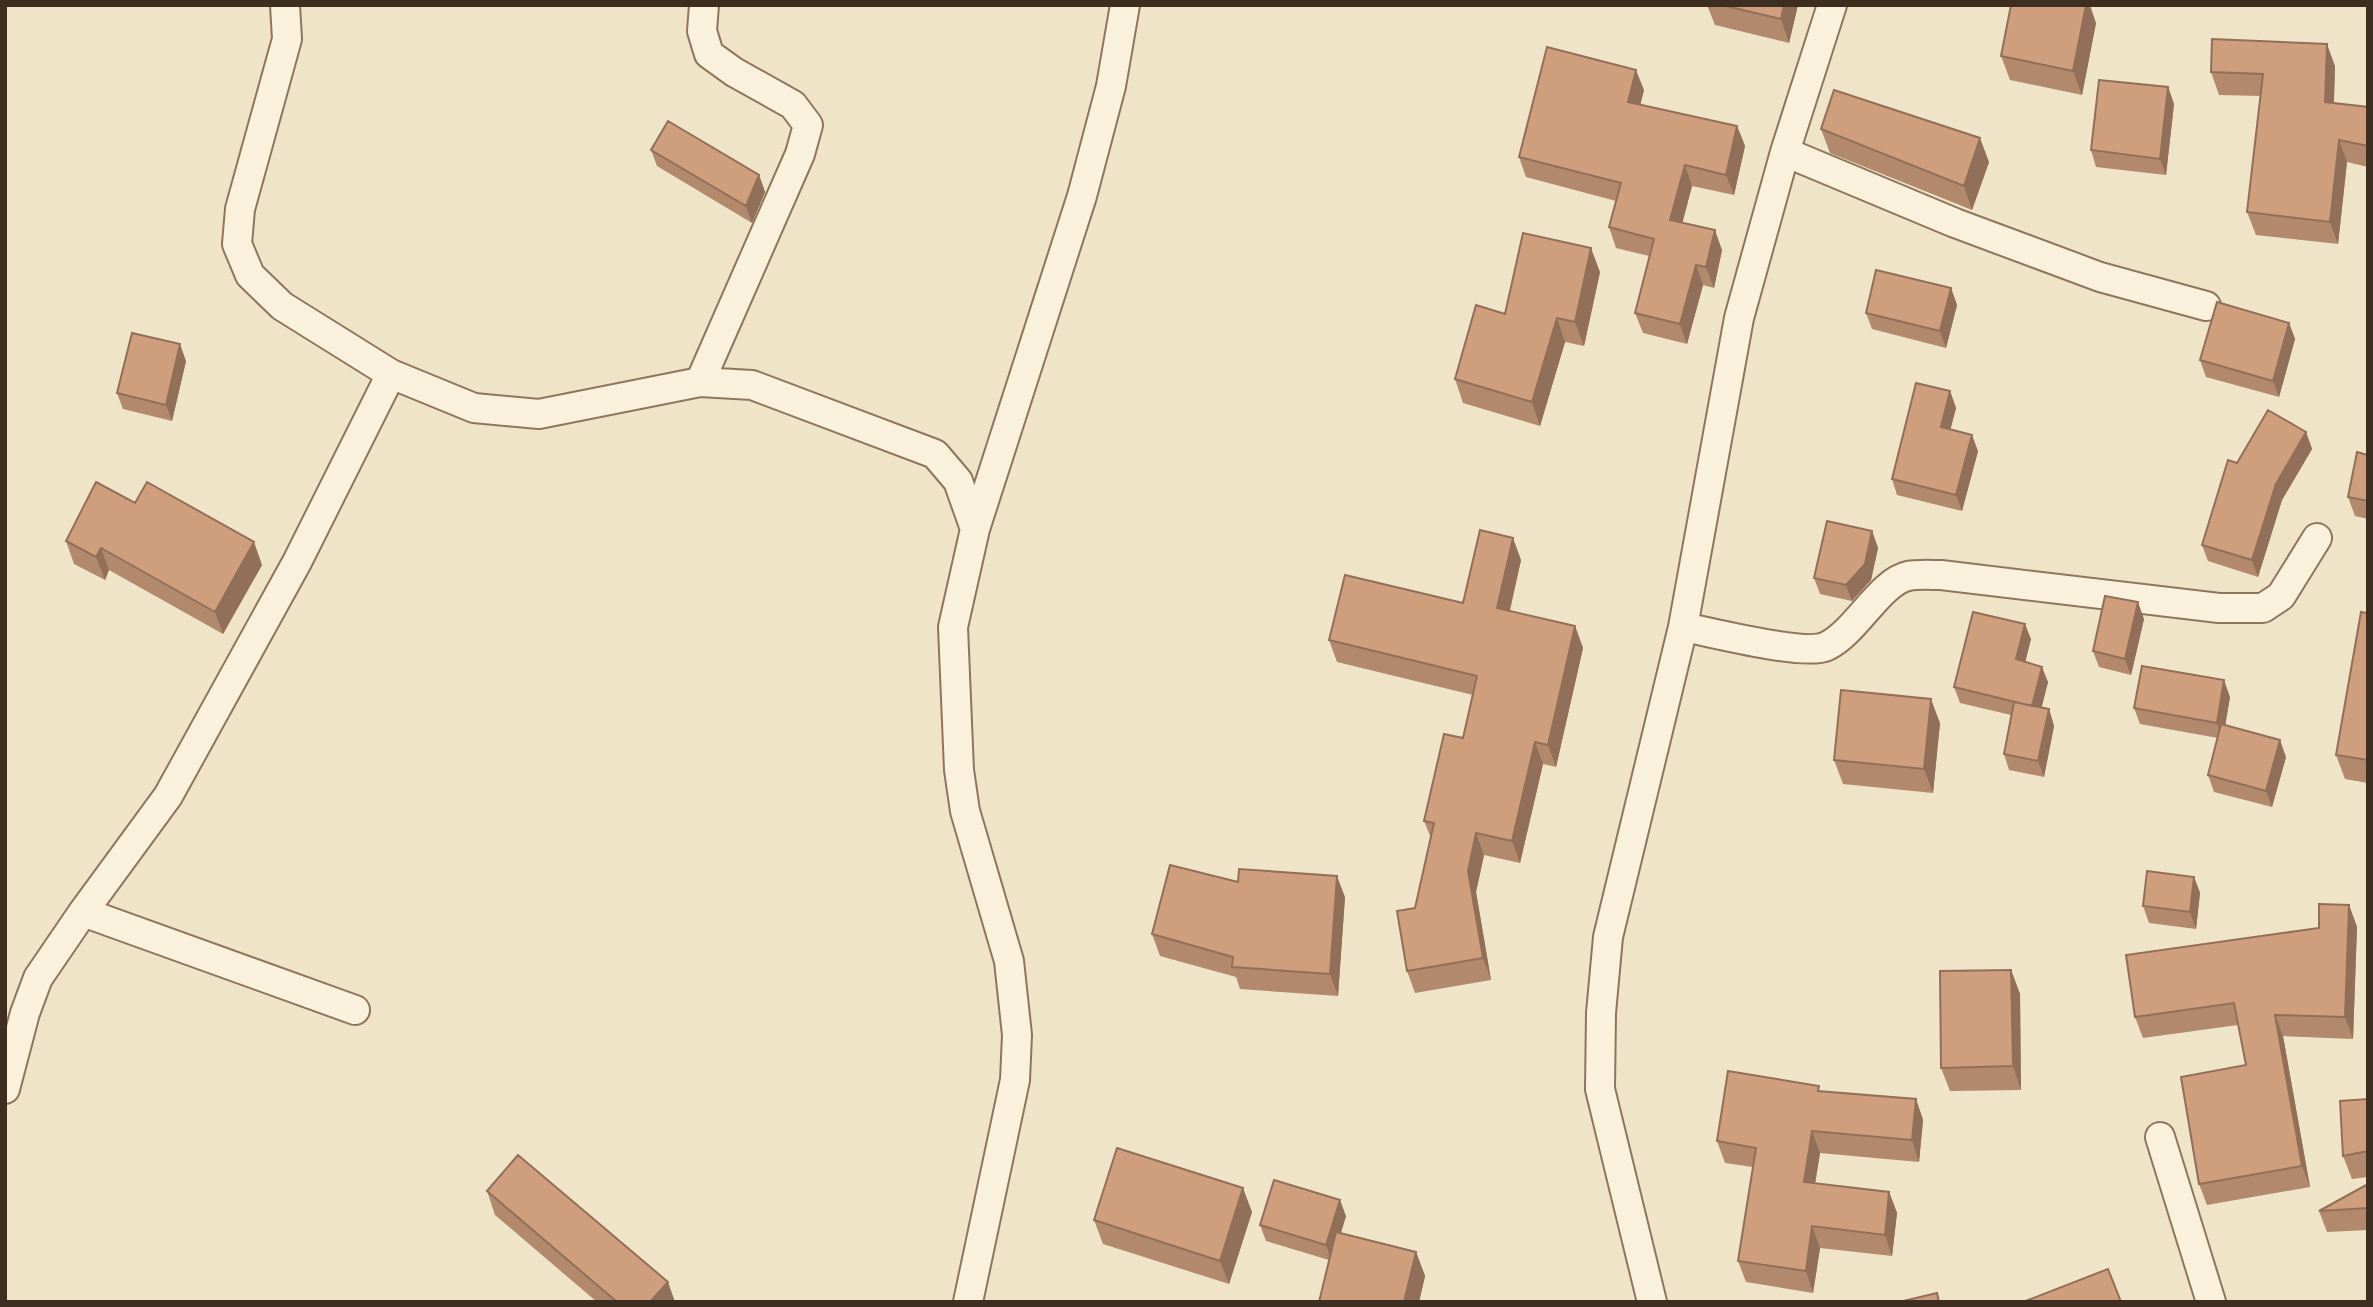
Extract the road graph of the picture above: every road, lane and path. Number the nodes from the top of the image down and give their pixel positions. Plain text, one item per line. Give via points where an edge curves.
1 (285, 5) edge
2 (704, 5) edge
3 (1125, 5) edge
4 (1832, 5) edge
5 (1785, 152) junction
6 (2206, 306) dead end
7 (391, 374) junction
8 (700, 382) junction
9 (975, 529) junction
10 (2317, 538) dead end
11 (1683, 627) junction
12 (83, 912) junction
13 (355, 1010) dead end
14 (5, 1089) edge
15 (2160, 1138) dead end
16 (968, 1302) edge
17 (1652, 1302) edge
18 (2211, 1302) edge

1 - 7 street via 287,39 240,209 237,244 250,275 282,306
2 - 8 street via 702,31 709,54 793,105 808,125 800,154
3 - 9 street via 1111,86 1082,196
4 - 5 street
5 - 6 street via 2100,277
5 - 11 street via 1739,318
7 - 8 street via 474,408 539,414
7 - 12 street via 297,562 168,796
8 - 9 street via 752,385 935,454 958,481
9 - 16 street via 953,628 959,770 973,844 1009,961 1017,1035 1015,1080
10 - 11 street via 2281,596 2263,608 2219,608 1941,575 1907,576 1890,586 1852,628 1826,647 1803,650
11 - 17 street via 1608,937 1601,1013 1600,1088
12 - 13 street
12 - 14 street via 38,978
15 - 18 street

